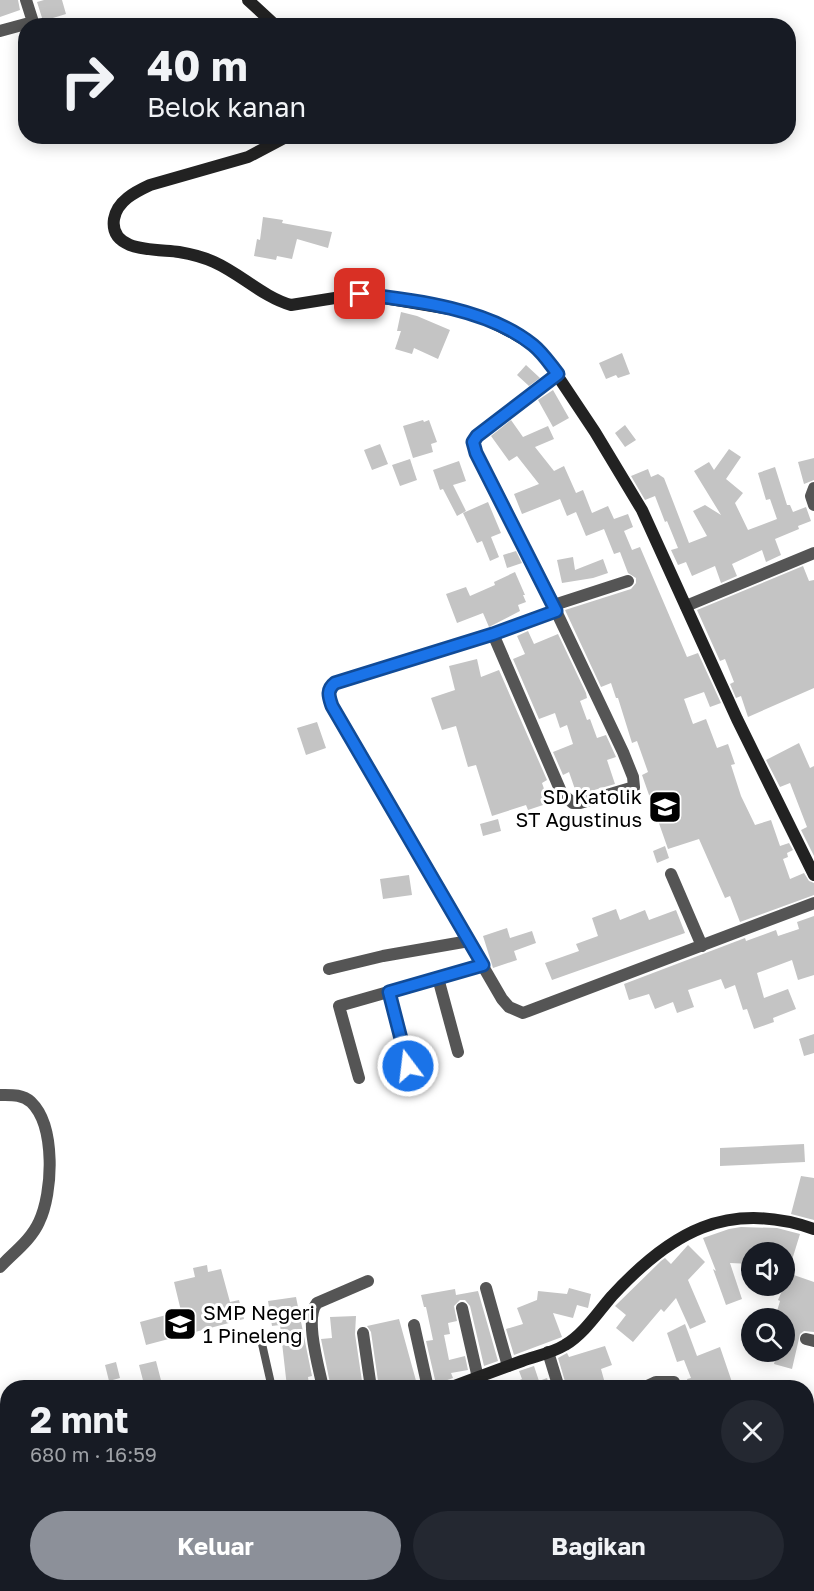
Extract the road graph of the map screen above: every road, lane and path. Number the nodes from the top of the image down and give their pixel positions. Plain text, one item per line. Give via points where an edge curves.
1 (26, 0) edge
2 (248, 0) edge
3 (32, 18) edge
4 (267, 18) edge
5 (18, 26) edge
6 (0, 31) edge
7 (273, 144) edge
8 (558, 374) junction
9 (814, 488) edge
10 (814, 505) edge
11 (814, 553) edge
12 (628, 581) dead end
13 (686, 606) junction
14 (555, 608) junction
15 (493, 634) junction
16 (671, 874) dead end
17 (814, 875) edge
18 (814, 903) edge
19 (469, 941) junction
20 (702, 946) junction
21 (483, 965) junction
22 (329, 969) dead end
23 (438, 978) junction
24 (389, 992) junction
25 (458, 1052) dead end
26 (408, 1066) dead end
27 (359, 1078) dead end
28 (0, 1095) edge
29 (814, 1229) edge
30 (0, 1267) edge
31 (368, 1281) dead end
32 (486, 1288) dead end
33 (462, 1308) dead end
34 (414, 1324) dead end
35 (363, 1334) dead end
36 (260, 1335) dead end
37 (548, 1352) junction
38 (508, 1366) junction
39 (478, 1377) junction
40 (270, 1380) edge
41 (322, 1380) edge
42 (370, 1380) edge
43 (426, 1380) edge
44 (470, 1380) edge
45 (557, 1380) edge

1 - 3 street
2 - 4 street
5 - 6 street
7 - 8 street via 248,157 138,191 116,213 116,234 135,248 194,255 214,262 291,305 360,294 483,318 533,345
8 - 13 street via 642,510
8 - 14 street via 473,442
9 - 10 street
11 - 13 street
12 - 14 street
13 - 17 street via 741,729
14 - 15 street
14 - 15 street via 623,752 635,784 632,789 580,803 573,803 562,794
15 - 19 street via 335,683 328,695
16 - 20 street
18 - 20 street
19 - 21 street
19 - 22 street
20 - 21 street via 523,1013 509,1007
21 - 23 street
23 - 24 street
23 - 25 street
24 - 26 street
24 - 27 street via 339,1006
28 - 30 street via 16,1095 31,1102 40,1116 50,1160 47,1198 38,1224
29 - 37 street via 774,1219 746,1218 694,1230 649,1258 573,1339
31 - 41 street via 313,1308 312,1327
32 - 38 street
33 - 39 street
34 - 43 street
35 - 42 street
36 - 40 lane
37 - 38 street
37 - 45 street
38 - 39 street
39 - 44 street

